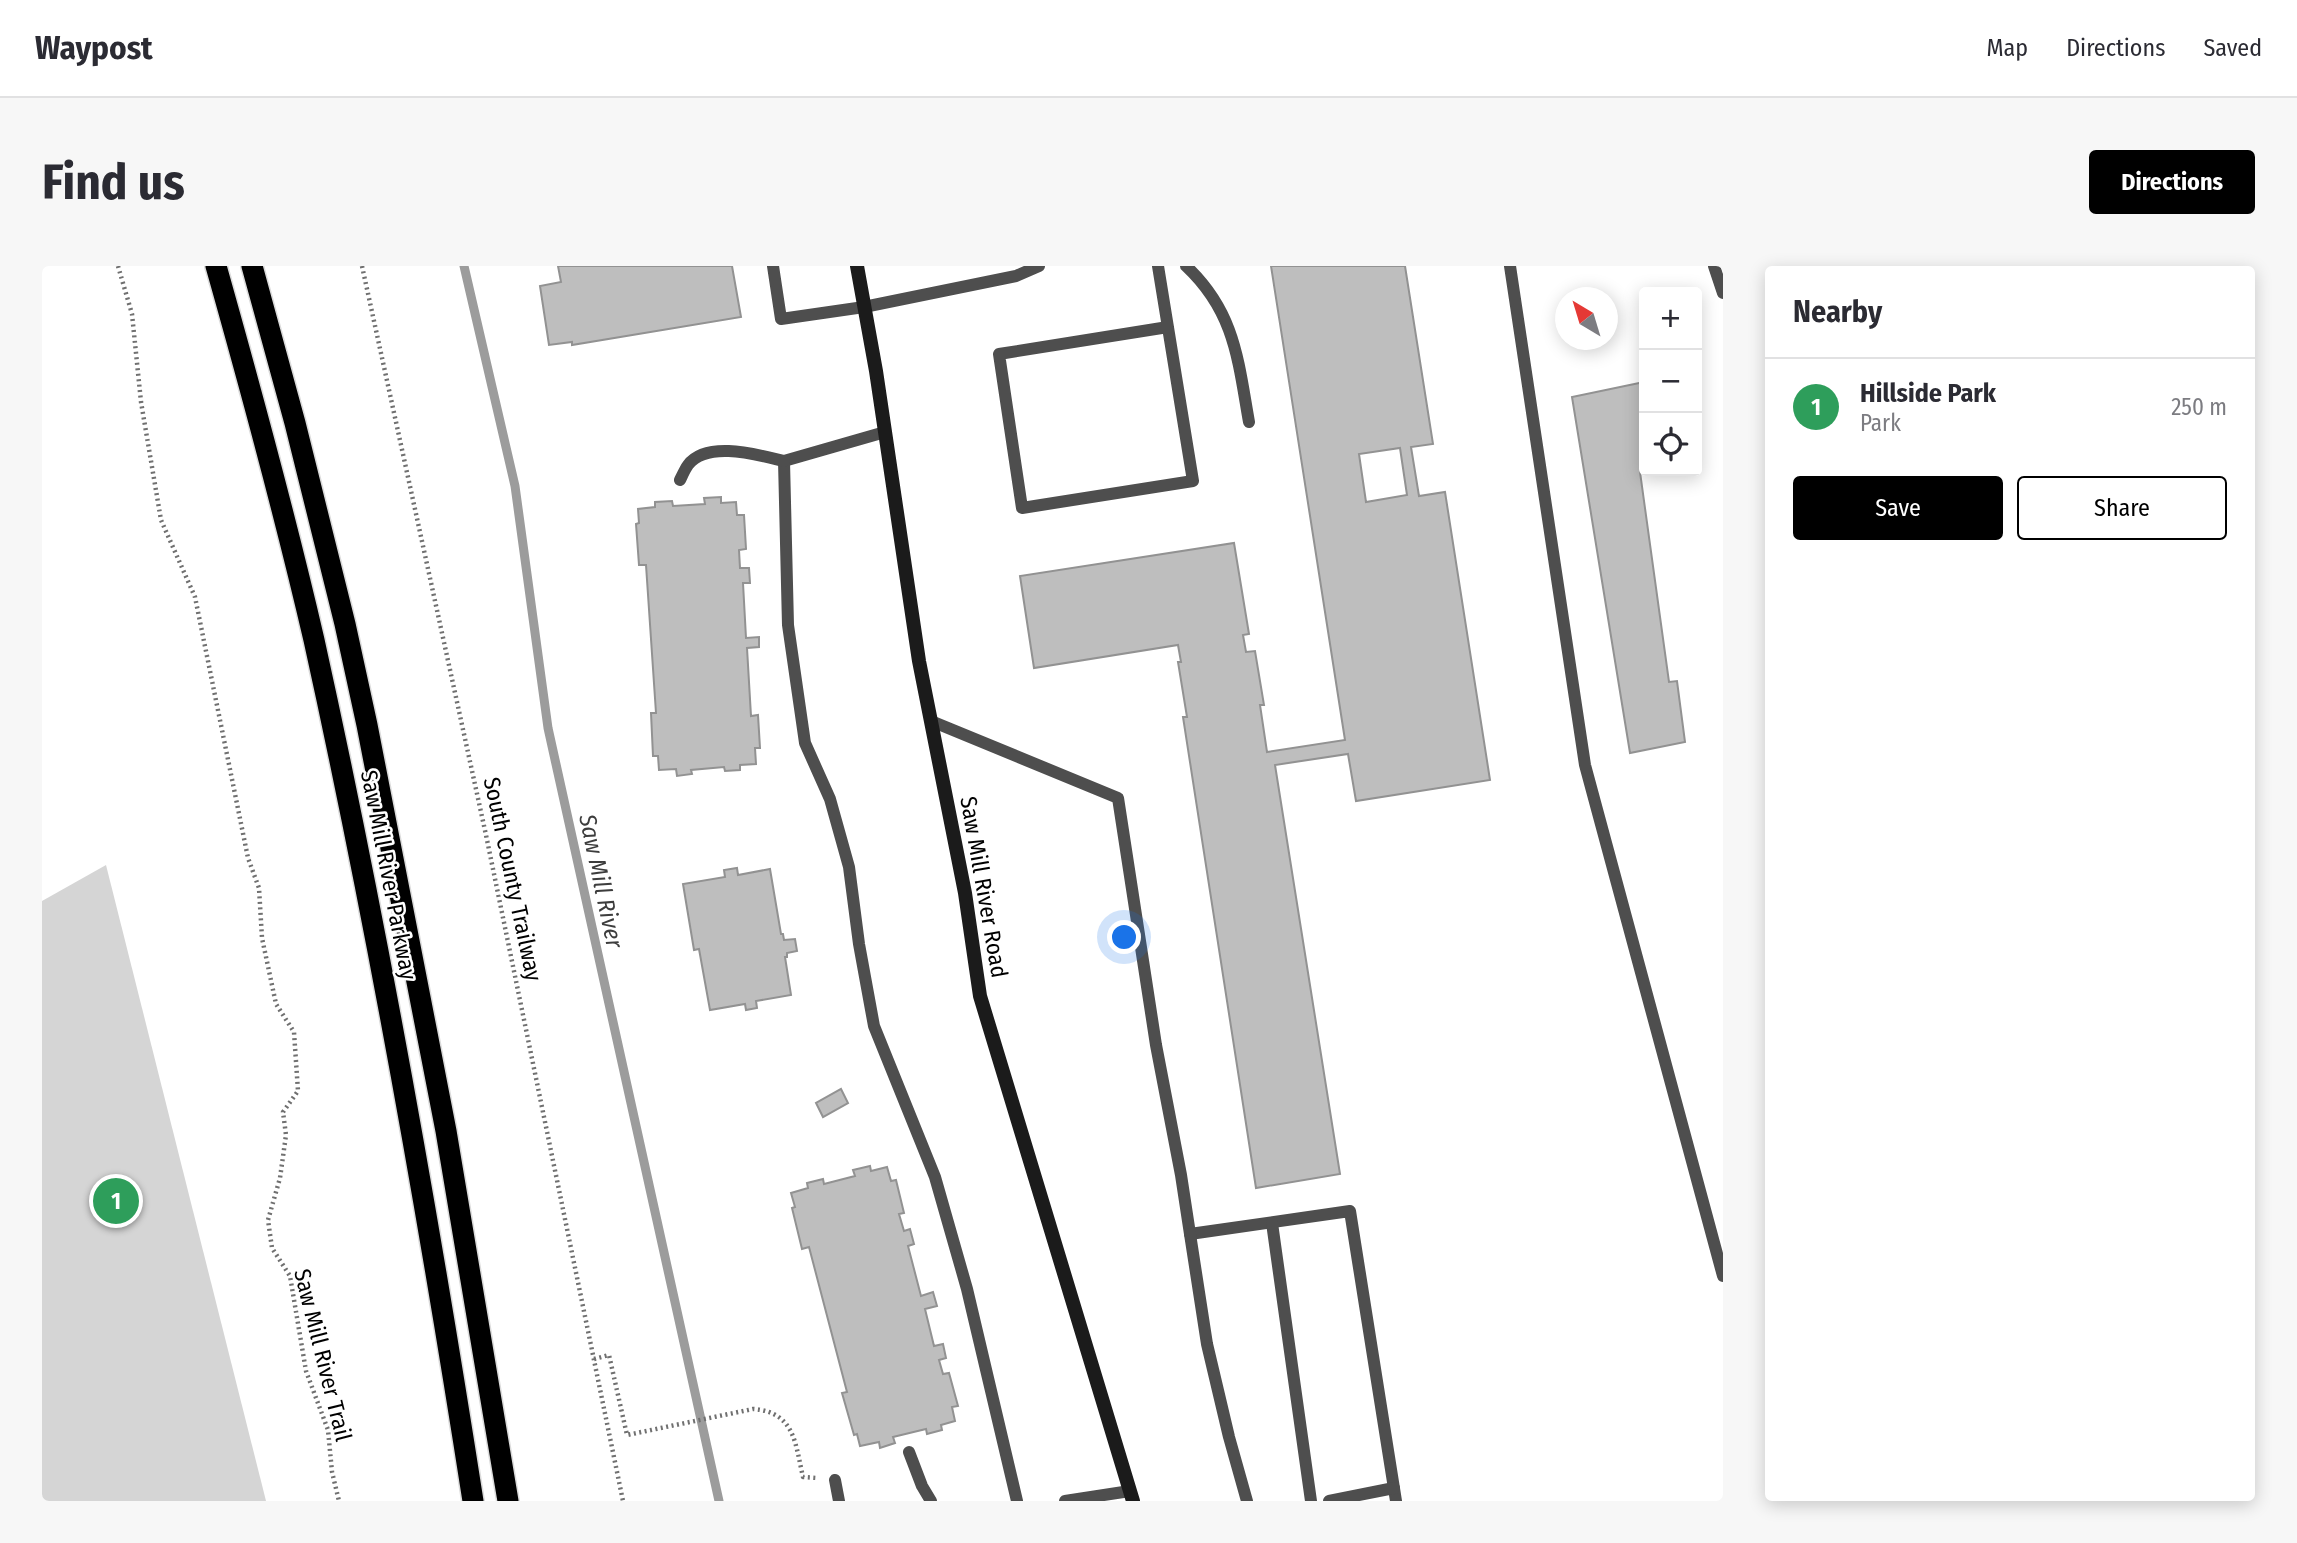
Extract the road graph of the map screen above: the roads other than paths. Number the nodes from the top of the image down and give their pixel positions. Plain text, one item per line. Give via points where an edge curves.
1 (216, 266) edge
2 (252, 266) edge
3 (773, 266) edge
4 (857, 266) edge
5 (1039, 266) edge
6 (1158, 266) edge
7 (1186, 266) edge
8 (1510, 266) edge
9 (1714, 266) edge
10 (1723, 293) edge
11 (864, 307) junction
12 (1168, 327) junction
13 (1249, 422) dead end
14 (885, 432) junction
15 (784, 461) junction
16 (680, 480) dead end
17 (931, 721) junction
18 (1272, 1223) junction
19 (1190, 1234) junction
20 (1723, 1276) edge
21 (909, 1452) dead end
22 (835, 1480) road end
23 (1395, 1495) edge
24 (1131, 1496) edge
25 (473, 1501) edge
26 (508, 1501) edge
27 (839, 1501) edge
28 (931, 1501) edge
29 (1017, 1501) edge
30 (1065, 1501) edge
31 (1247, 1501) edge
32 (1311, 1501) edge
33 (1329, 1501) edge

1 - 25 highway, Saw Mill River Parkway via 289,535 335,741 410,1122
2 - 26 highway, Saw Mill River Parkway via 308,472 367,725 446,1131
3 - 11 lane via 781,320
4 - 11 main road, Saw Mill River Road
5 - 11 lane via 1016,276
6 - 12 lane
7 - 13 lane via 1226,318
8 - 20 lane via 1585,765
9 - 10 lane
11 - 14 main road, Saw Mill River Road
12 - 12 lane via 1193,481 1022,508 999,354
14 - 15 lane
14 - 17 main road, Saw Mill River Road
15 - 16 lane via 725,451 702,454 688,464
15 - 29 lane via 788,625 805,743 830,799 849,867 874,1026 935,1177 967,1289
17 - 19 lane via 1118,798
17 - 24 main road, Saw Mill River Road via 980,996
18 - 19 lane
18 - 23 lane via 1350,1211
18 - 32 lane
19 - 31 lane via 1207,1344
21 - 28 lane
22 - 27 lane
23 - 33 lane
24 - 30 lane

